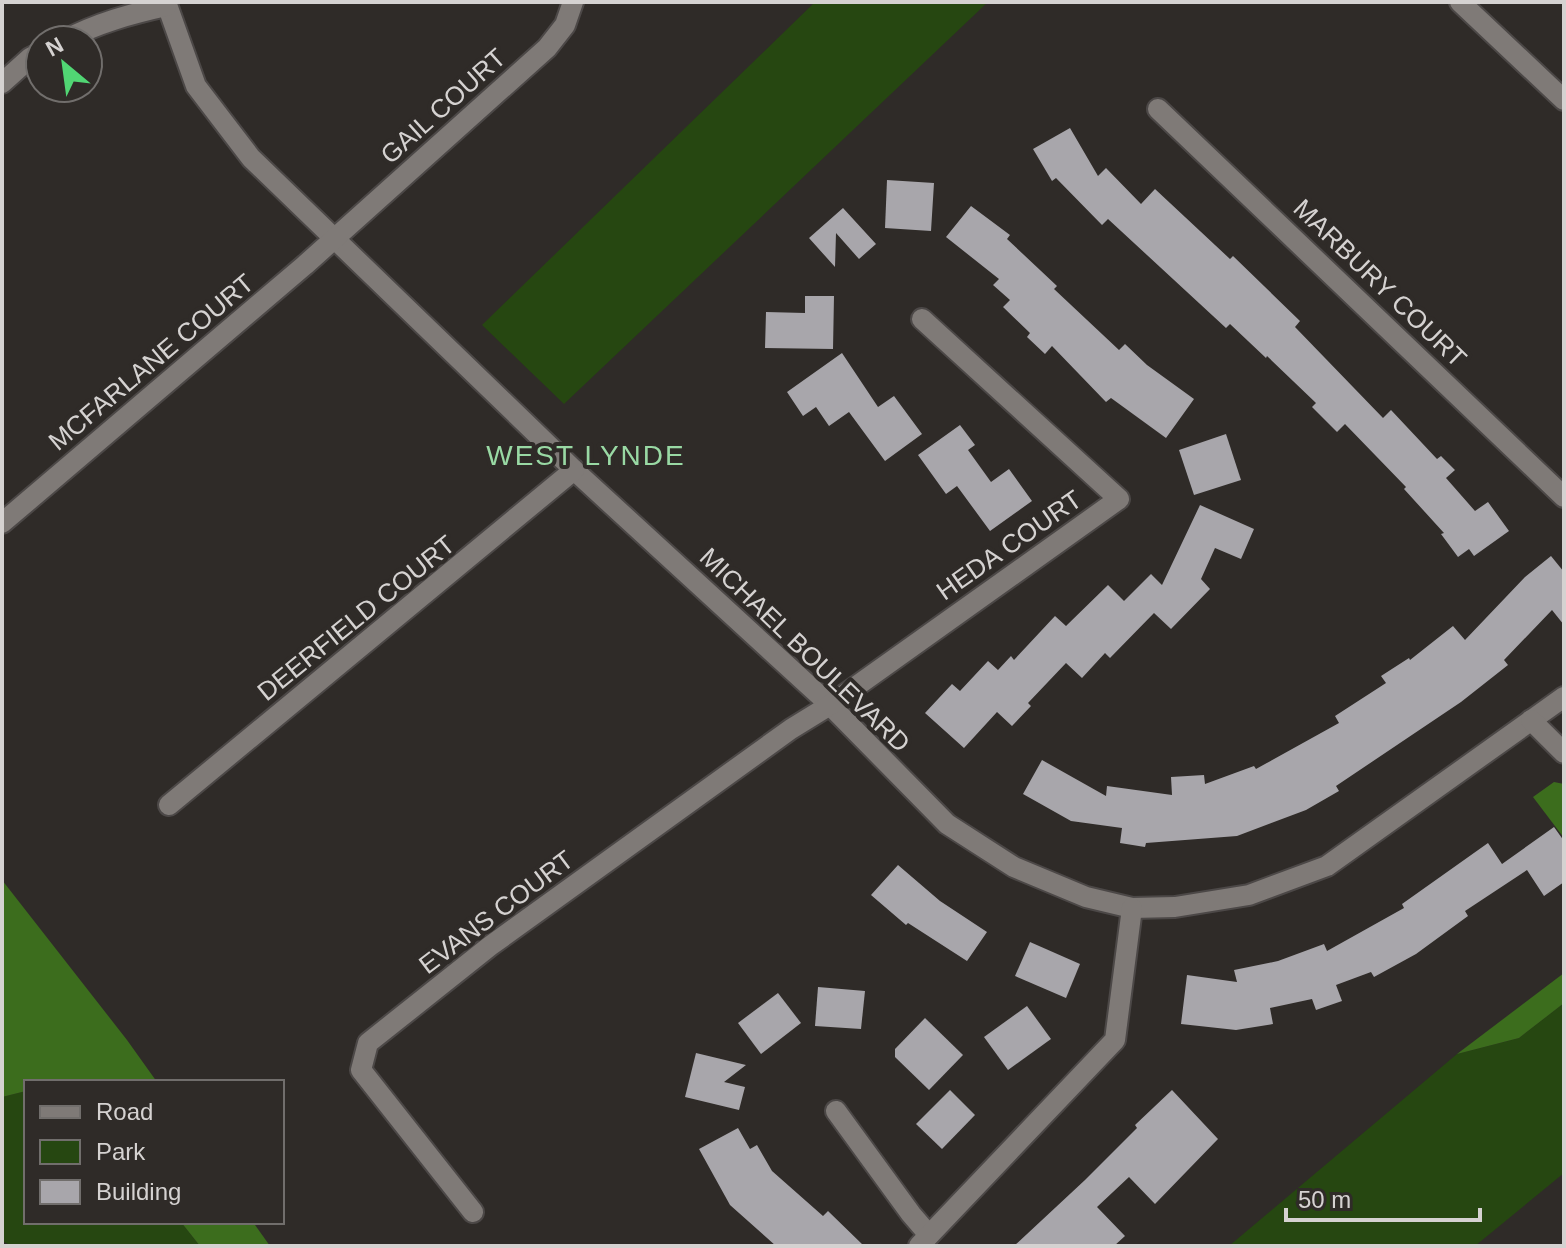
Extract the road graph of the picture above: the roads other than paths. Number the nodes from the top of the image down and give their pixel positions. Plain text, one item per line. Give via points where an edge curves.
1 (573, 2) edge
2 (1460, 2) edge
3 (166, 4) edge
4 (97, 24) edge
5 (24, 63) edge
6 (2, 83) edge
7 (1564, 100) edge
8 (1158, 109) dead end
9 (334, 239) junction
10 (922, 319) dead end
11 (574, 470) junction
12 (1564, 497) edge
13 (2, 523) edge
14 (1564, 697) edge
15 (830, 705) junction
16 (1531, 720) junction
17 (1564, 753) edge
18 (169, 805) dead end
19 (1132, 908) junction
20 (836, 1111) dead end
21 (473, 1212) dead end
22 (924, 1240) edge

1 - 9 street, GAIL COURT via 565,25 547,48
2 - 7 street
3 - 4 street
3 - 9 street, MICHAEL BOULEVARD via 196,86 251,158
5 - 6 street
8 - 12 street, MARBURY COURT
9 - 11 street, MICHAEL BOULEVARD
9 - 13 street, MCFARLANE COURT
10 - 15 street, HEDA COURT via 1119,499
11 - 15 street, MICHAEL BOULEVARD
11 - 18 street, DEERFIELD COURT
14 - 16 street, MICHAEL BOULEVARD
15 - 19 street, MICHAEL BOULEVARD via 947,824 1014,867 1086,897
15 - 21 street, EVANS COURT via 490,946 368,1043 361,1070
16 - 17 street
16 - 19 street, MICHAEL BOULEVARD via 1327,866 1249,895
19 - 22 street via 1115,1040
20 - 22 street

